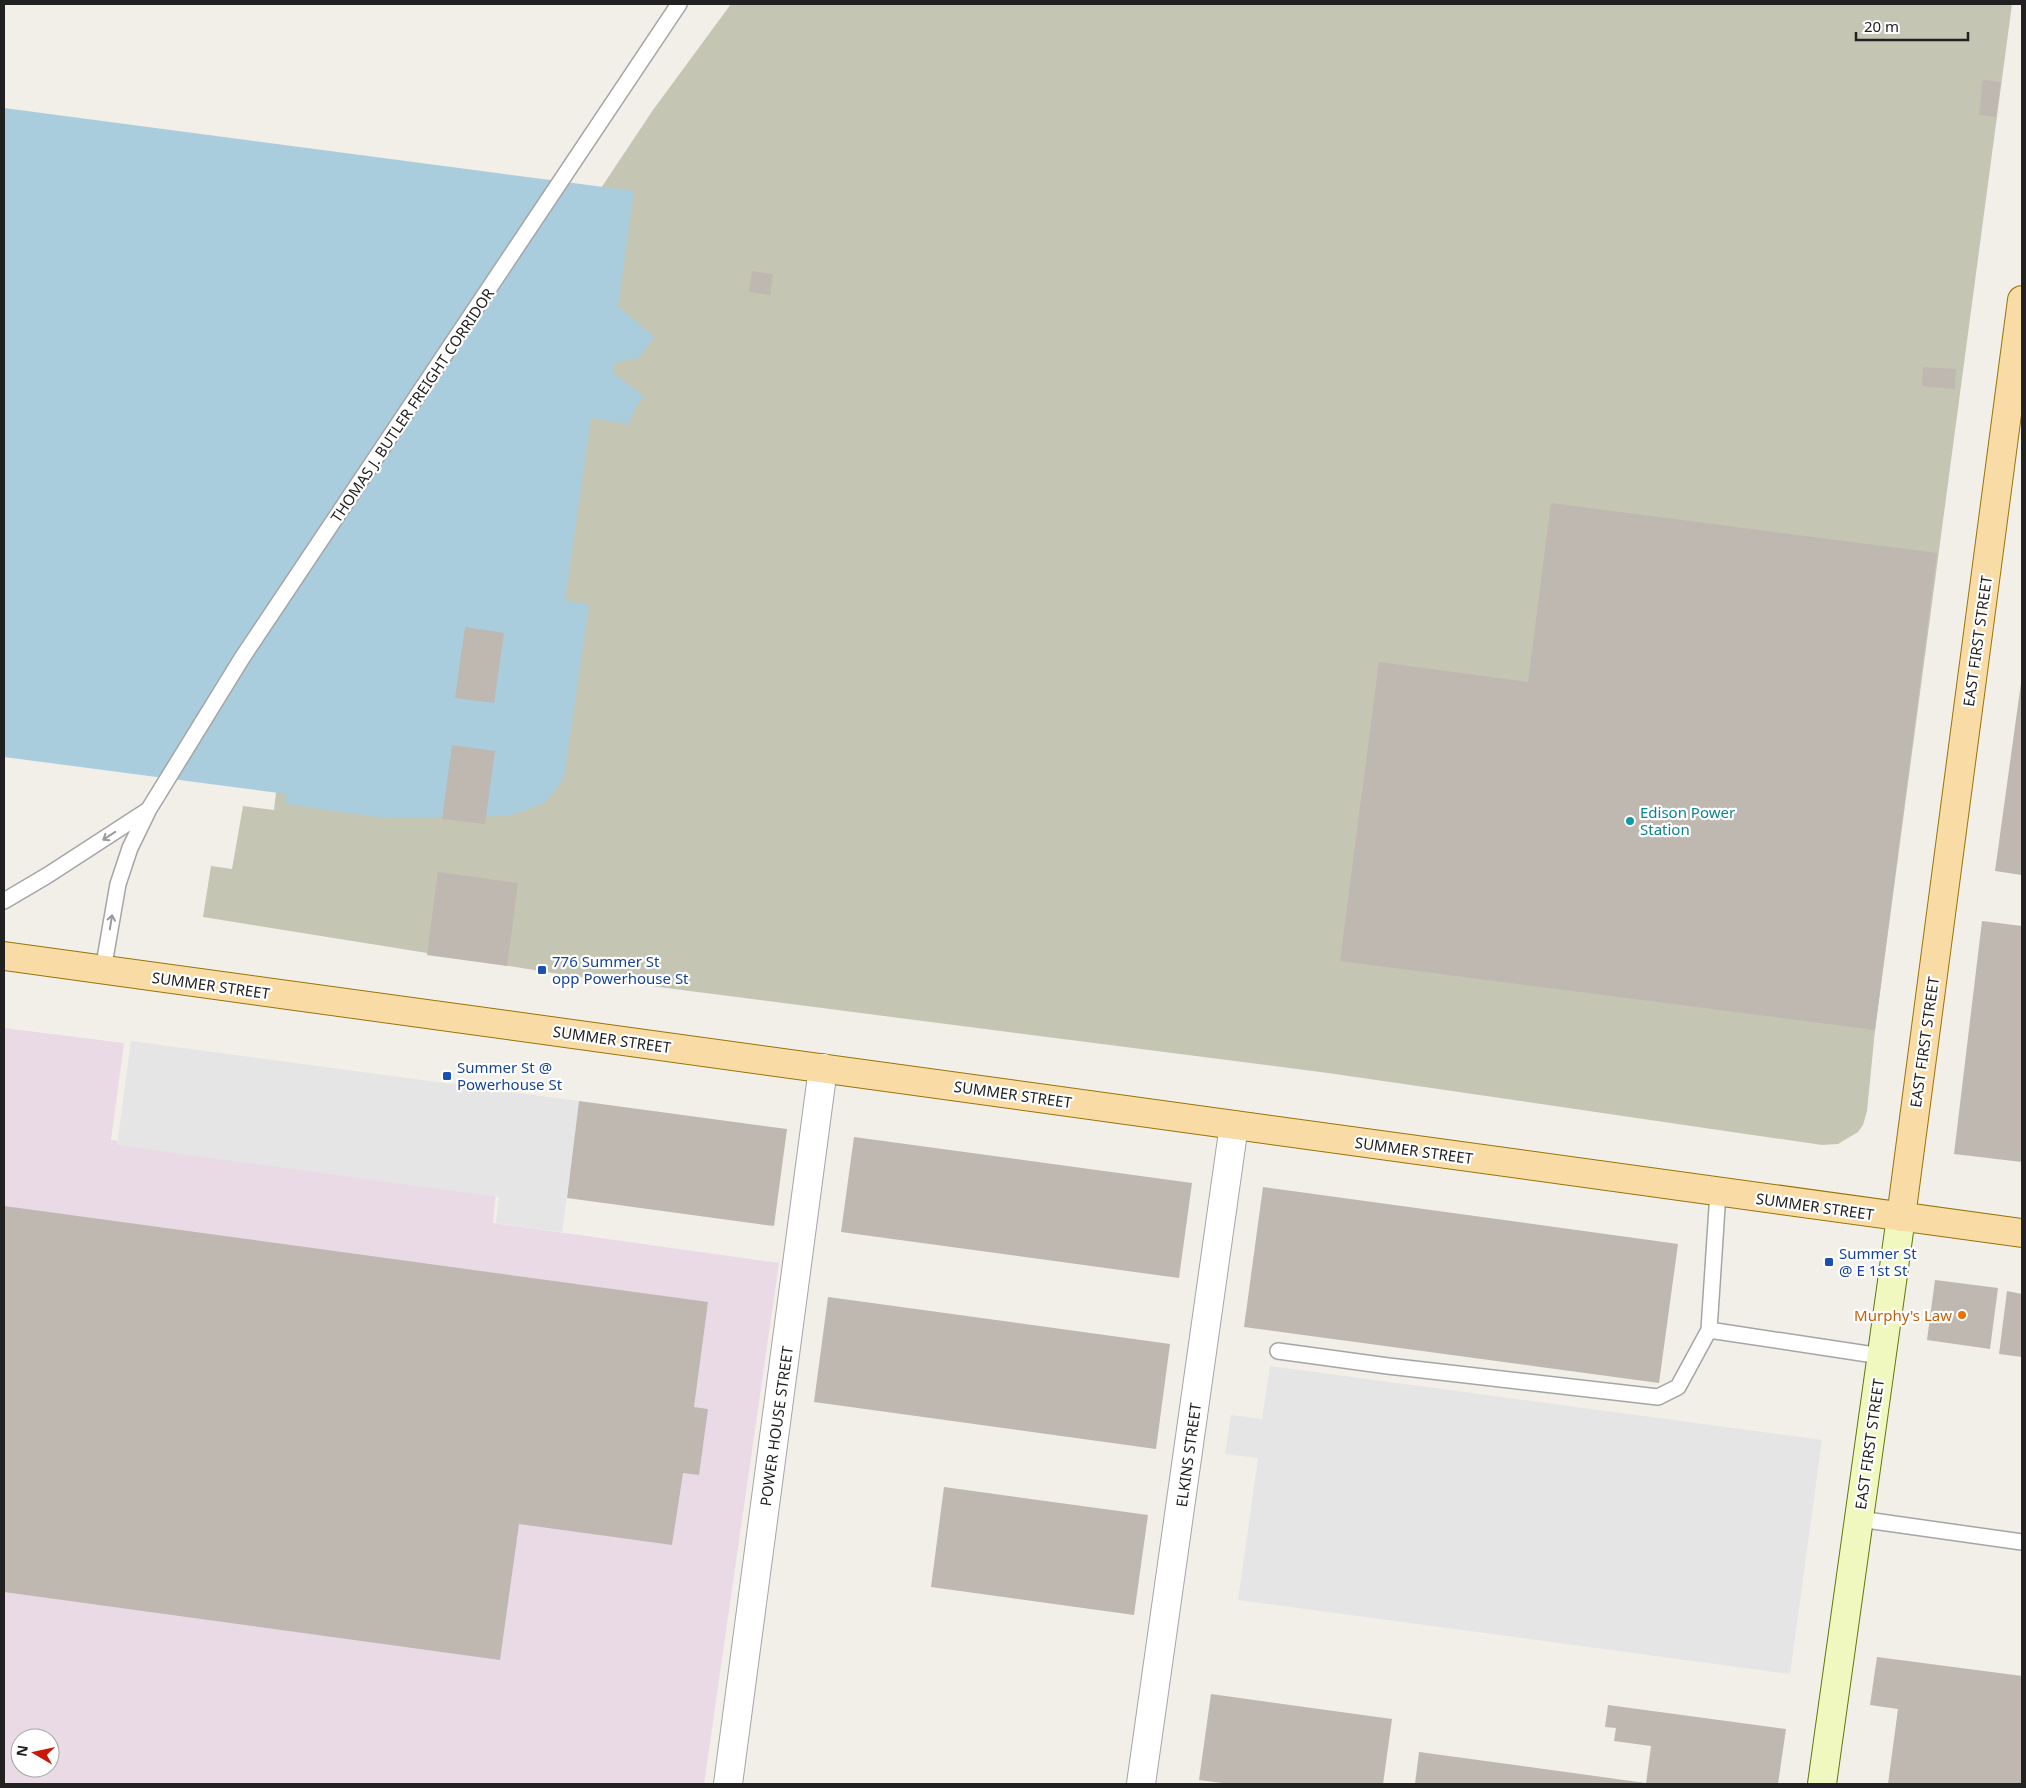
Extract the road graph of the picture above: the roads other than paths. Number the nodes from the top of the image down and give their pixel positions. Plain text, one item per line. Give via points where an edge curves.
1 (679, 4) edge
2 (2022, 300) edge
3 (150, 809) junction
4 (4, 900) edge
5 (4, 956) edge
6 (103, 970) junction
7 (824, 1068) junction
8 (1234, 1125) junction
9 (1718, 1192) junction
10 (1901, 1217) junction
11 (2022, 1234) edge
12 (1709, 1330) junction
13 (1278, 1351) dead end
14 (1881, 1356) junction
15 (1859, 1519) junction
16 (2022, 1542) edge
17 (728, 1784) edge
18 (1141, 1784) edge
19 (1822, 1784) edge

1 - 3 lane, THOMAS J. BUTLER FREIGHT CORRIDOR via 242,658
2 - 10 main road, EAST FIRST STREET
3 -> 4 lane, THOMAS J. BUTLER FREIGHT CORRIDOR
6 -> 3 lane, THOMAS J. BUTLER FREIGHT CORRIDOR via 118,884 130,848
5 - 6 main road, SUMMER STREET
6 - 7 main road, SUMMER STREET
7 - 8 main road, SUMMER STREET
7 - 17 street, POWER HOUSE STREET
8 - 9 main road, SUMMER STREET
8 - 18 street, ELKINS STREET
9 - 10 main road, SUMMER STREET
9 - 12 lane
10 - 11 main road, SUMMER STREET
10 - 14 main road, EAST FIRST STREET
12 - 13 lane via 1678,1387 1658,1396
12 - 14 lane
14 - 15 main road, EAST FIRST STREET
15 - 16 lane
15 - 19 main road, EAST FIRST STREET

